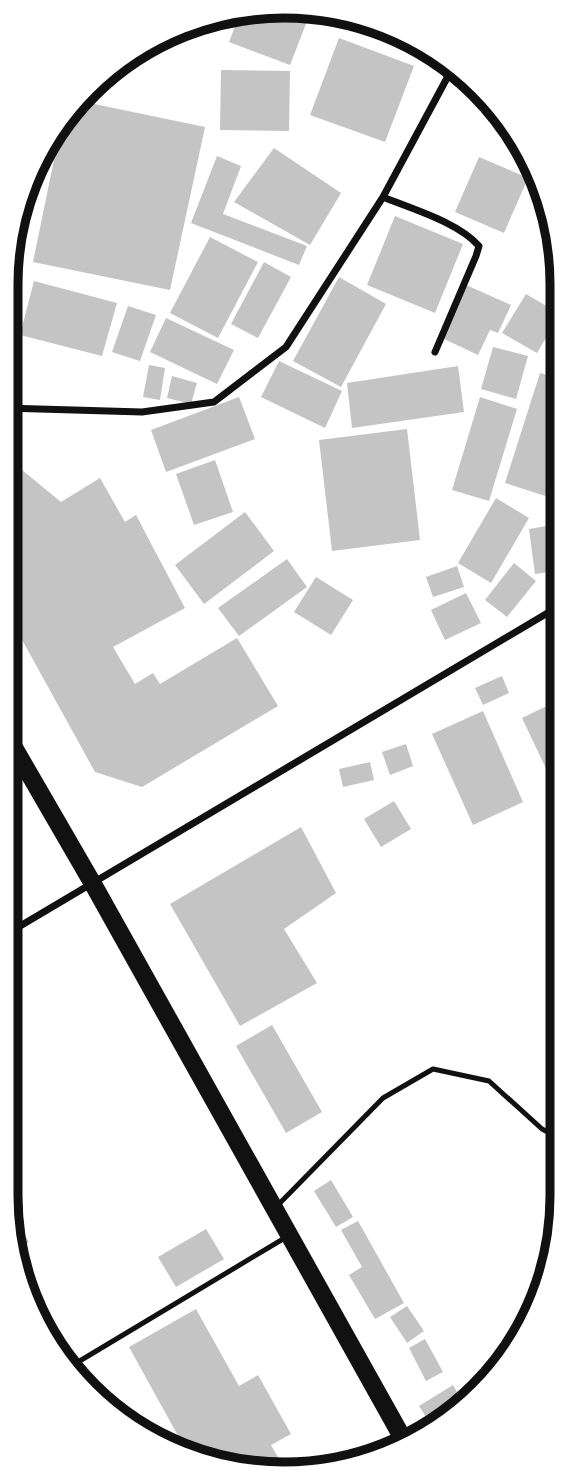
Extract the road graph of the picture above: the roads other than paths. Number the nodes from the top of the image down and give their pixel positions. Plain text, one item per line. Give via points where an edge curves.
1 (449, 75) edge
2 (383, 197) junction
3 (435, 352) dead end
4 (18, 408) edge
5 (550, 612) edge
6 (18, 754) edge
7 (93, 884) junction
8 (18, 927) edge
9 (550, 1133) edge
10 (275, 1208) junction
11 (290, 1234) junction
12 (77, 1363) edge
13 (401, 1435) edge

1 - 2 street
2 - 3 street via 449,225 478,246
2 - 4 street via 286,347 214,402 142,412
5 - 7 street
6 - 7 main road
7 - 8 street
7 - 10 main road
9 - 10 lane via 489,1082 433,1069 383,1098
10 - 11 main road
11 - 12 lane
11 - 13 main road

